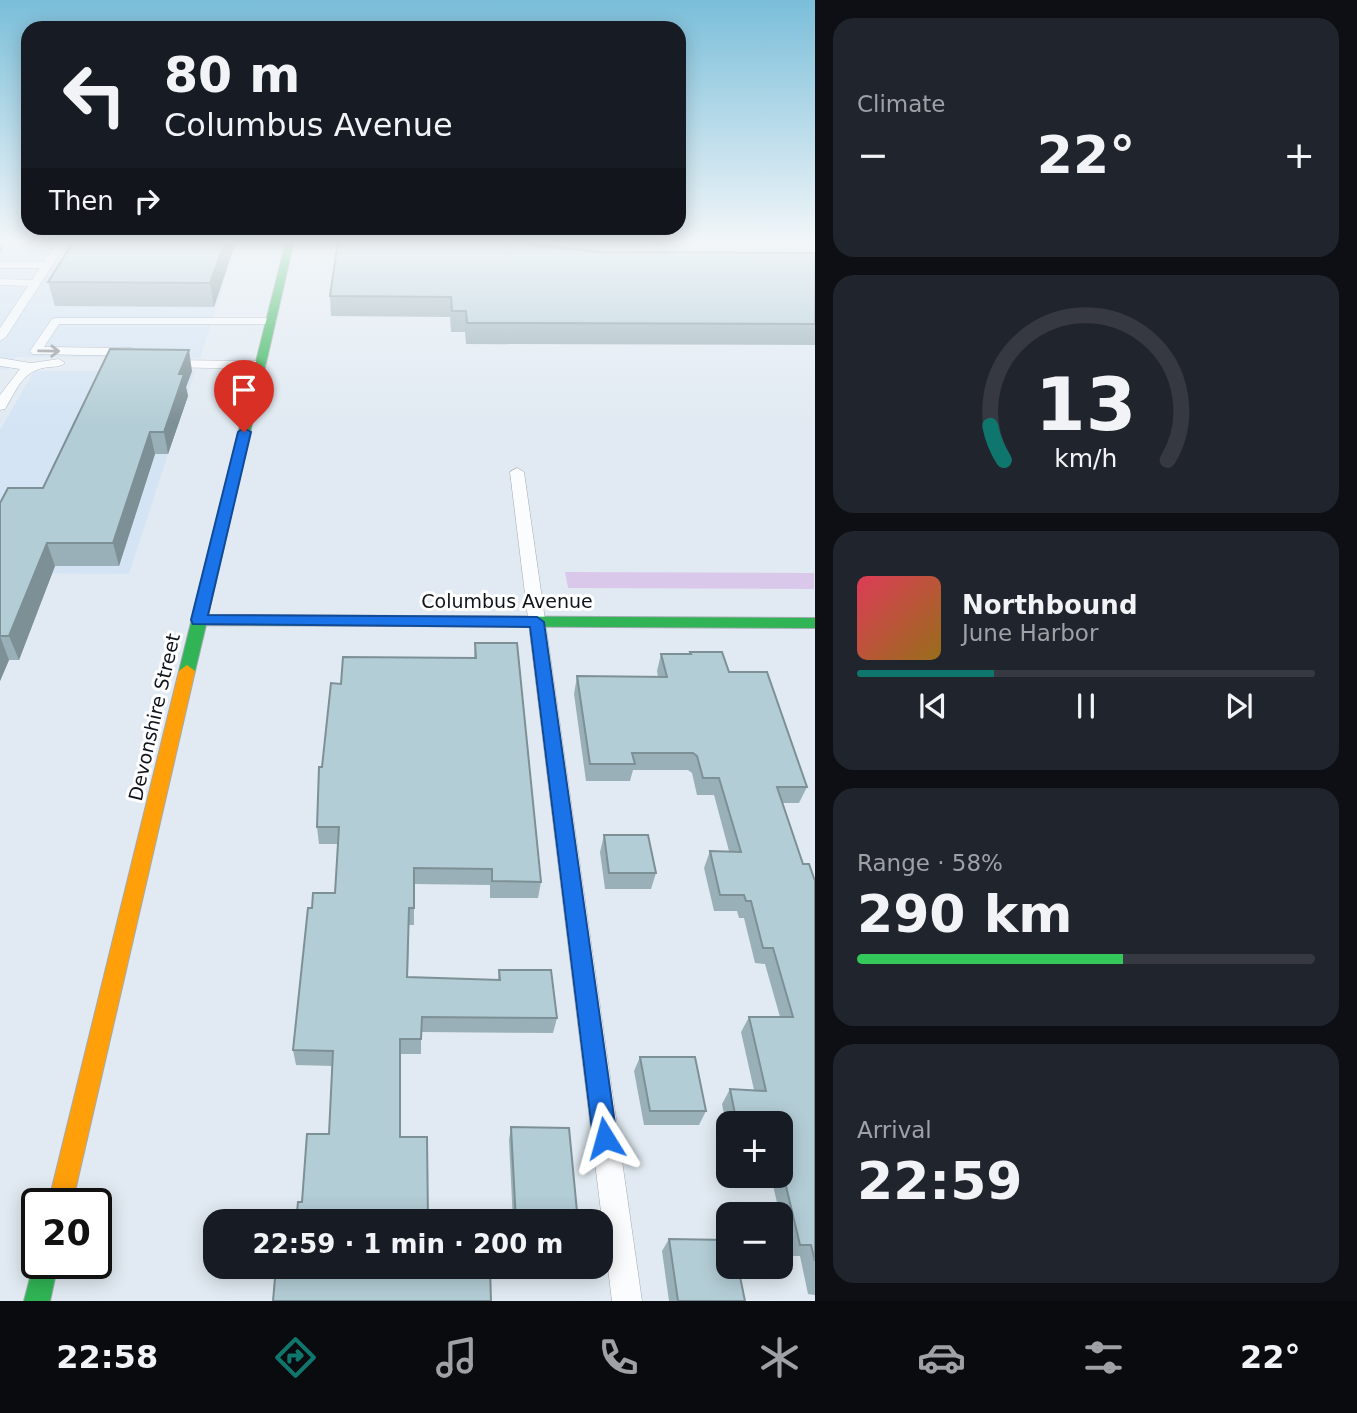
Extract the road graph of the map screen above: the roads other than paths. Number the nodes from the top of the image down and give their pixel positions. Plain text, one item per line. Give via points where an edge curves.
1 (23, 302) edge
2 (276, 302) edge
3 (271, 321) junction
4 (2, 332) edge
5 (156, 353) edge
6 (141, 360) junction
7 (0, 362) edge
8 (188, 364) junction
9 (261, 365) junction
10 (30, 367) junction
11 (0, 406) edge
12 (517, 472) dead end
13 (199, 620) junction
14 (537, 622) junction
15 (814, 623) edge
16 (64, 1188) edge
17 (42, 1279) edge
18 (37, 1301) edge
19 (627, 1301) edge

1 - 4 lane
2 - 3 main road, Devonshire Street
3 -> 6 lane via 56,321 36,351
3 - 9 main road, Devonshire Street
5 - 8 lane via 183,353
6 - 8 lane
6 - 10 lane
7 - 10 lane
8 - 9 lane
9 - 13 main road, Devonshire Street
10 - 11 lane via 20,372
12 - 14 lane
13 - 14 main road, Columbus Avenue
13 - 16 main road, Devonshire Street
14 - 15 main road, Columbus Avenue
14 - 19 lane
17 - 18 main road

